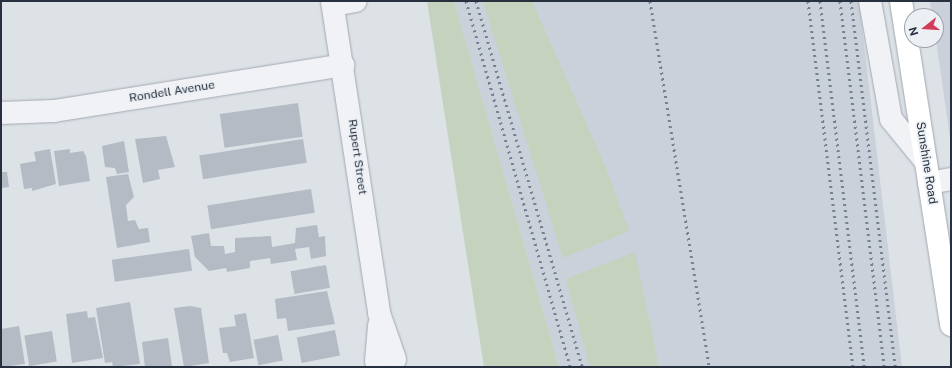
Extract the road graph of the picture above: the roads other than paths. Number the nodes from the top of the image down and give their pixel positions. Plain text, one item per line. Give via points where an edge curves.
1 (356, 1) edge
2 (870, 1) edge
3 (901, 1) edge
4 (332, 3) edge
5 (343, 65) junction
6 (1, 113) edge
7 (927, 173) junction
8 (951, 179) edge
9 (951, 325) edge
10 (386, 363) edge

1 - 4 street
2 - 7 street via 891,119
3 - 7 main road, Sunshine Road
4 - 5 street, Rupert Street
5 - 6 street, Rondell Avenue via 54,110
5 - 10 street, Rupert Street
7 - 8 street
7 - 9 main road, Sunshine Road

